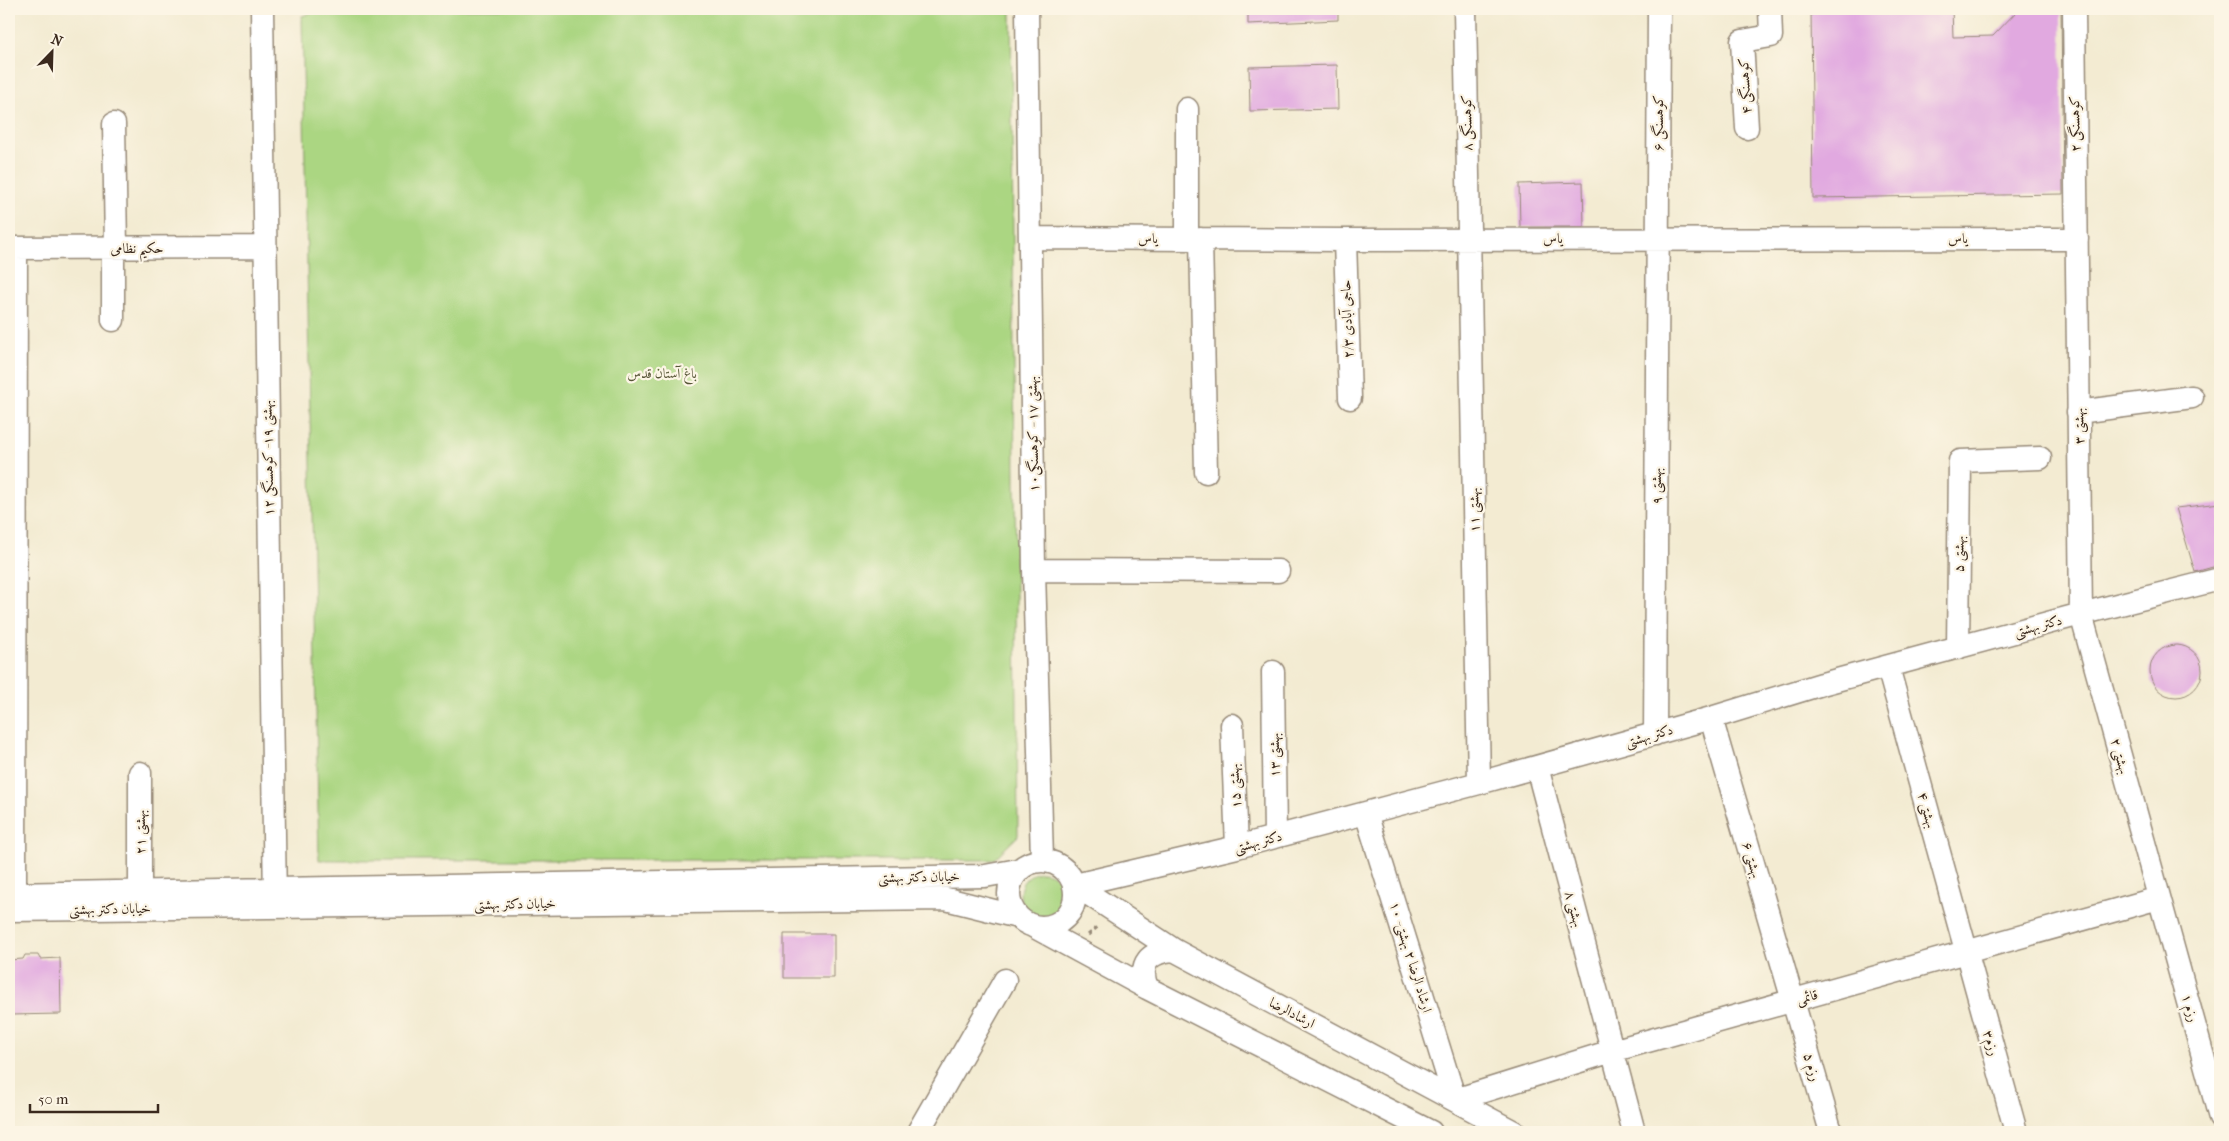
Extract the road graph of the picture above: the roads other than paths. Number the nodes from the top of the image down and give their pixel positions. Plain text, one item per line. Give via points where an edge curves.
1 (262, 9) edge
2 (1027, 9) edge
3 (1465, 9) edge
4 (1659, 9) edge
5 (1770, 9) edge
6 (2074, 9) edge
7 (1186, 109) dead end
8 (114, 124) dead end
9 (1747, 128) dead end
10 (1030, 238) junction
11 (1194, 238) junction
12 (1469, 238) junction
13 (1657, 238) junction
14 (2076, 239) junction
15 (1345, 240) junction
16 (265, 247) junction
17 (13, 248) edge
18 (114, 248) junction
19 (113, 320) dead end
20 (2192, 397) dead end
21 (1350, 398) dead end
22 (2078, 412) junction
23 (2040, 458) dead end
24 (1206, 472) dead end
25 (1034, 570) junction
26 (1278, 571) dead end
27 (2220, 579) edge
28 (2081, 614) junction
29 (1958, 648) junction
30 (1888, 667) junction
31 (1273, 672) dead end
32 (1711, 718) junction
33 (1232, 725) dead end
34 (1655, 734) junction
35 (1537, 767) junction
36 (140, 773) dead end
37 (1479, 783) junction
38 (1366, 813) junction
39 (1275, 837) junction
40 (1237, 847) junction
41 (1042, 860) junction
42 (1018, 870) junction
43 (1075, 885) junction
44 (140, 892) junction
45 (275, 898) junction
46 (2159, 898) junction
47 (11, 899) edge
48 (1026, 922) junction
49 (1174, 950) junction
50 (1966, 953) junction
51 (1005, 980) dead end
52 (1148, 988) junction
53 (1793, 1001) junction
54 (1612, 1052) junction
55 (1456, 1100) junction
56 (2220, 1118) edge
57 (918, 1132) edge
58 (1431, 1132) edge
59 (1514, 1132) edge
60 (1634, 1132) edge
61 (1831, 1132) edge
62 (2016, 1132) edge

1 - 16 street, بهشتی ۱۹- کوهسنگی ۱۲
2 - 10 street, بهشتی ۱۷ - کوهسنگی۱۰
3 - 12 street, کوهسنگی ۸
4 - 13 street, کوهسنگی ۶
5 - 9 street, کوهسنگی ۴ via 1772,36 1742,41
6 - 14 street, کوهسنگی ۲
7 - 11 street
8 - 18 street
10 - 11 street, یاس
10 - 25 street, بهشتی ۱۷ - کوهسنگی۱۰
11 - 15 street, یاس
11 - 24 street
12 - 13 street, یاس
12 - 15 street, یاس
12 - 37 street, بهشتی ۱۱
13 - 14 street, یاس
13 - 34 street, بهشتی ۹
14 - 22 street, بهشتی ۳
15 - 21 street, حاجی آبادی ۲/۳
16 - 18 street, حکیم نظامی
16 - 45 street, بهشتی ۱۹- کوهسنگی ۱۲
17 - 18 street, حکیم نظامی
17 - 47 street
18 - 19 street
20 - 22 street
22 - 28 street, بهشتی ۳
23 - 29 street, بهشتی ۵ via 1960,461
25 - 26 street
25 - 41 street, بهشتی ۱۷ - کوهسنگی۱۰
27 - 28 street, دکتر بهشتی
28 - 29 street, دکتر بهشتی
28 - 46 street, بهشتی ۲
29 - 30 street, دکتر بهشتی
30 - 32 street, دکتر بهشتی
30 - 50 street, بهشتی ۴
31 - 39 street, بهشتی ۱۳
32 - 34 street, دکتر بهشتی
32 - 53 street, بهشتی ۶
33 - 40 street, بهشتی ۱۵
34 - 35 street, دکتر بهشتی
35 - 37 street, دکتر بهشتی
35 - 54 street, بهشتی ۸
36 - 44 street, بهشتی ۲۱
37 - 38 street, دکتر بهشتی
38 - 39 street, دکتر بهشتی
38 - 55 street, ارشاد الرضا ۲ بهشتی- ۱۰
39 - 40 street, دکتر بهشتی
40 - 43 street, دکتر بهشتی
41 - 42 street via 1025,864
41 - 43 street via 1059,864
42 - 45 street, خیابان دکتر بهشتی via 985,876
42 - 48 street via 1008,894 1013,910
43 - 48 street via 1075,902 1066,917 1051,926
43 - 49 street, ارشادالرضا
44 - 45 street, خیابان دکتر بهشتی
44 - 47 street, خیابان دکتر بهشتی
45 - 47 street, خیابان دکتر بهشتی
45 - 48 street, خیابان دکتر بهشتی via 946,899
46 - 50 street, قائمی
46 - 56 street, رزم ۱
48 - 52 street
49 - 52 street via 1151,956 1144,966 1143,977
49 - 55 street, ارشادالرضا
50 - 53 street, قائمی
50 - 62 street, رزم۳
51 - 57 street
52 - 58 street
53 - 54 street, قائمی
53 - 61 street, رزم ۵
54 - 55 street, قائمی
54 - 60 street, بهشتی ۸
55 - 59 street, ارشادالرضا

